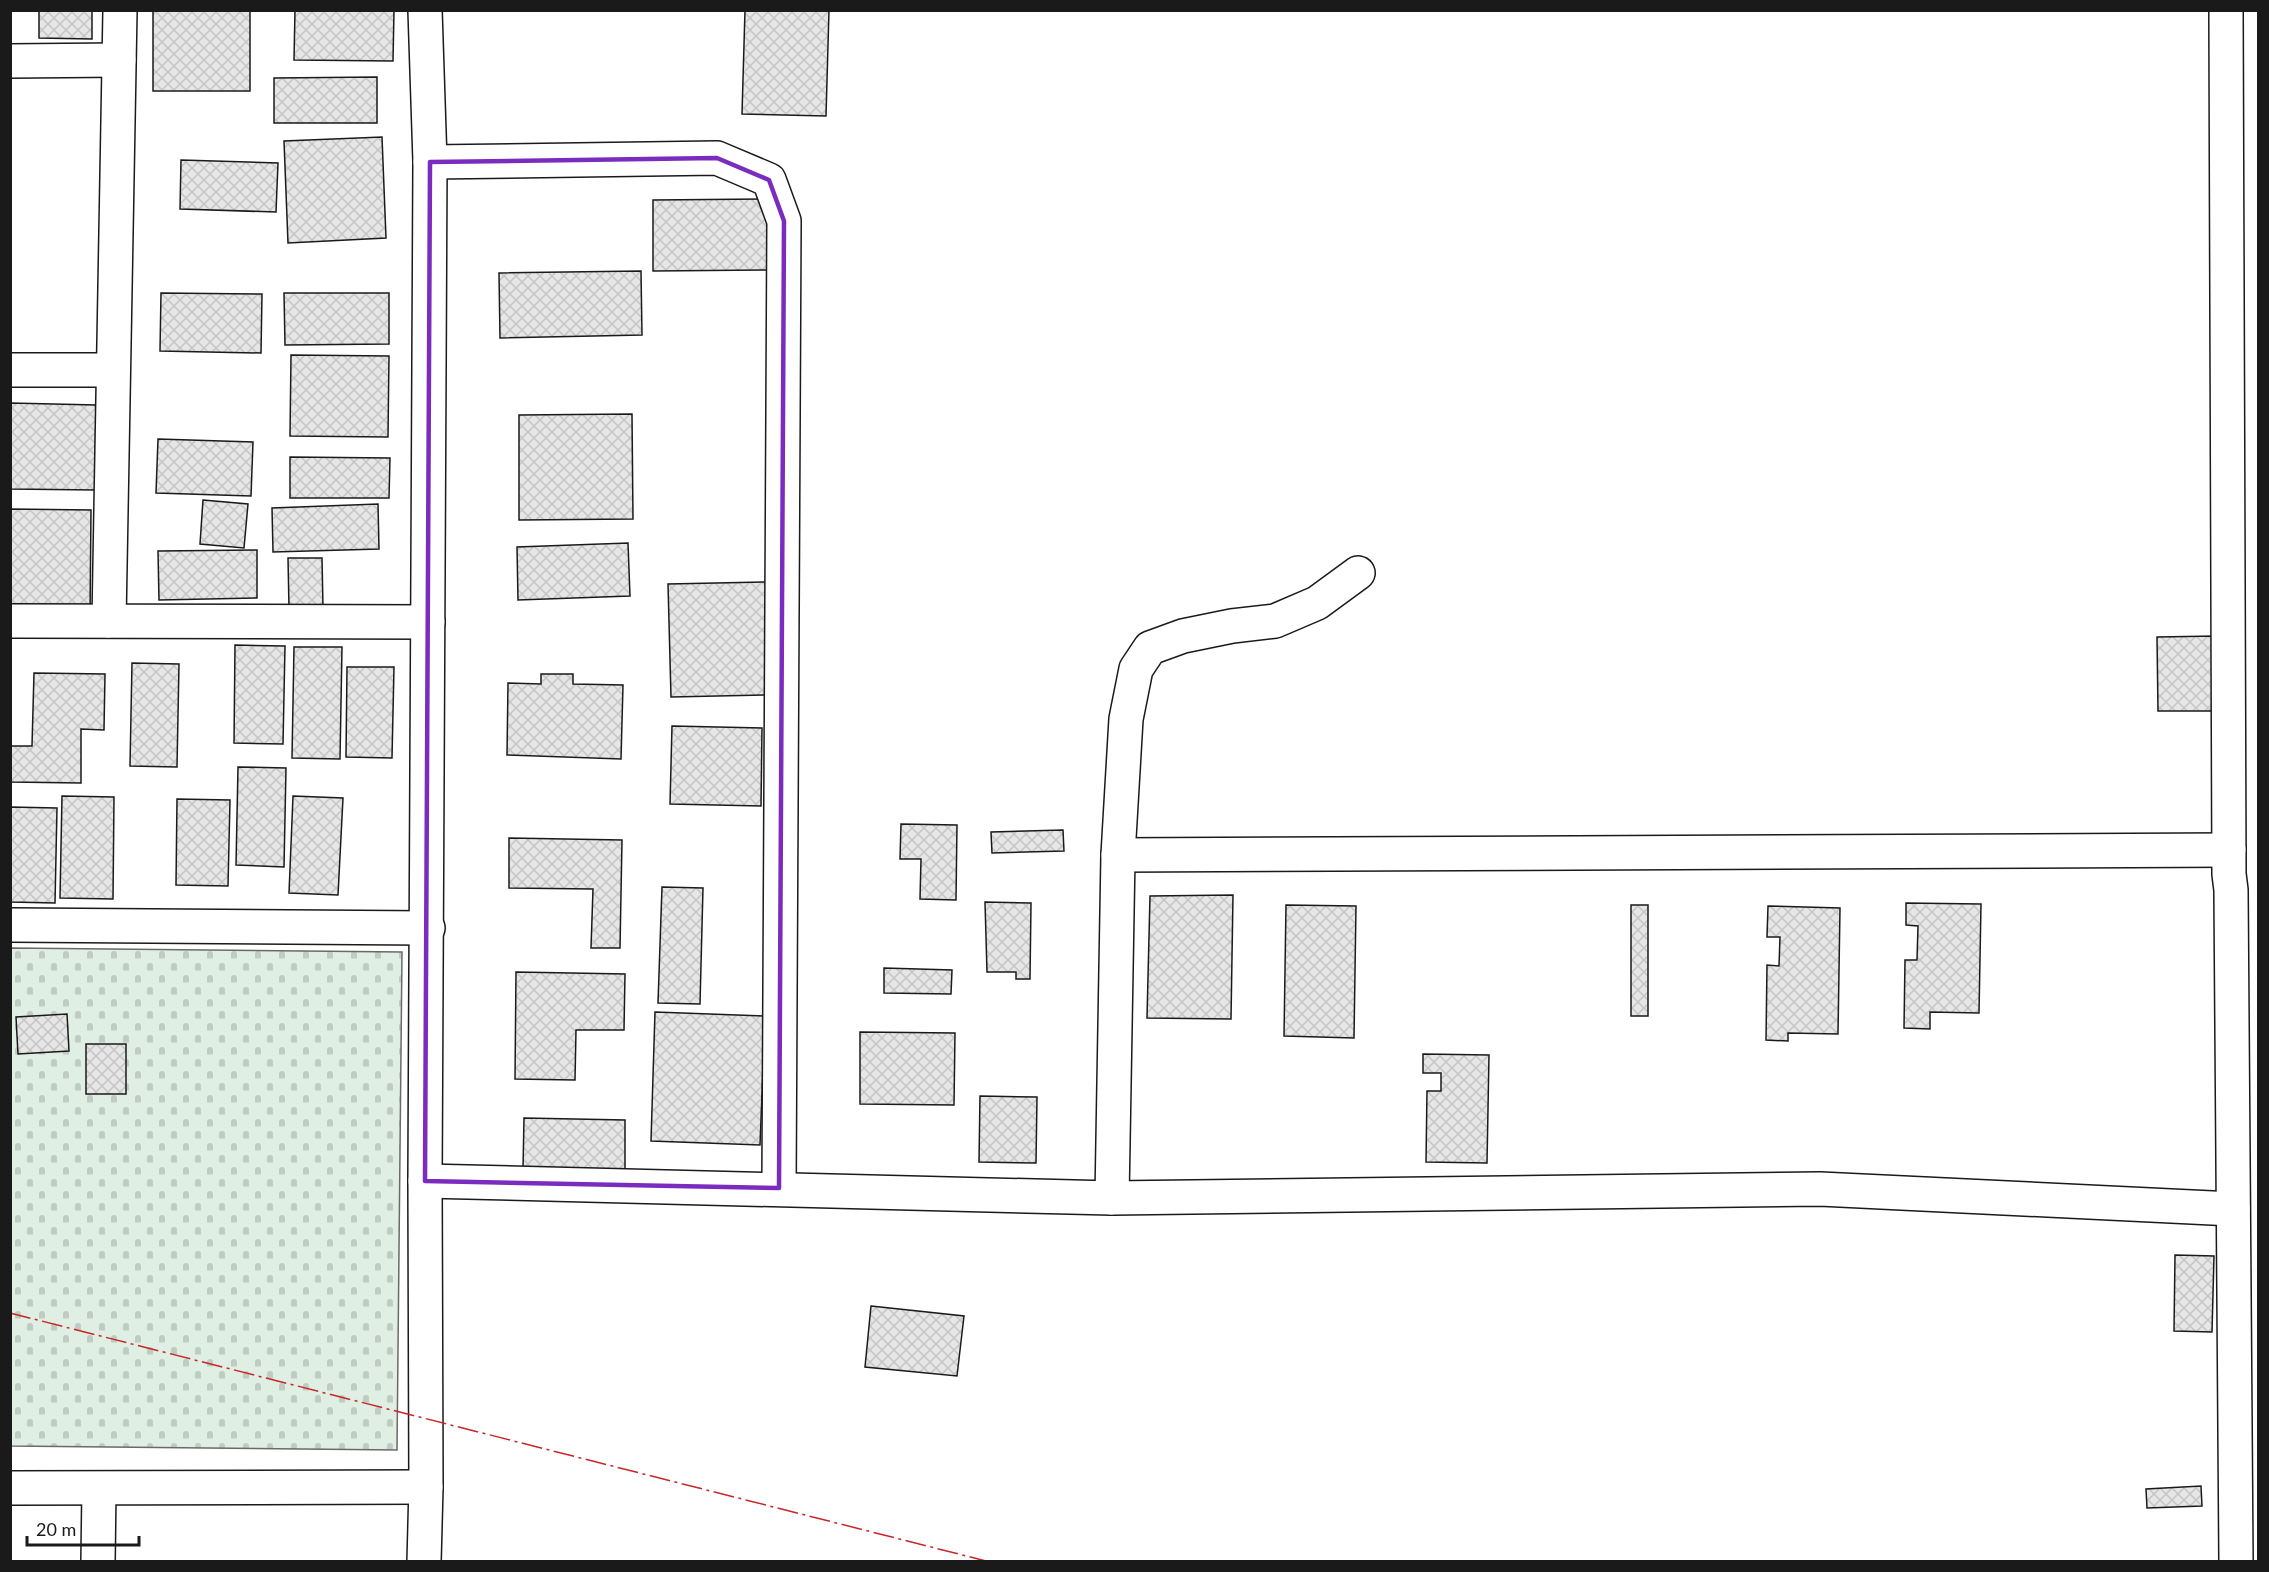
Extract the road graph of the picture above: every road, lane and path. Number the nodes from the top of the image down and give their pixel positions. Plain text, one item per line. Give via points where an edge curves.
1 (120, 10) edge
2 (425, 10) edge
3 (2226, 10) edge
4 (119, 60) junction
5 (10, 61) edge
6 (430, 162) junction
7 (10, 370) edge
8 (113, 370) junction
9 (1358, 573) dead end
10 (10, 621) edge
11 (109, 621) junction
12 (428, 622) junction
13 (2229, 850) junction
14 (1118, 855) junction
15 (10, 925) edge
16 (428, 928) junction
17 (425, 1181) junction
18 (779, 1188) junction
19 (1112, 1198) junction
20 (2246, 1209) edge
21 (426, 1487) junction
22 (10, 1488) edge
23 (99, 1489) junction
24 (98, 1562) edge
25 (424, 1562) edge
26 (2236, 1562) edge

1 - 4 street
2 - 6 street
3 - 13 street
4 - 5 street
4 - 8 street
6 - 12 street
6 - 18 street via 717,158 769,180 784,221
7 - 8 street
8 - 11 street
9 - 14 street via 1317,603 1275,621 1183,636 1150,648 1137,669 1126,719
10 - 11 street
11 - 12 street
12 - 16 street
13 - 14 street
13 - 20 street
14 - 19 street
15 - 16 street
16 - 17 street
17 - 18 street
17 - 21 street
18 - 19 street
19 - 20 street via 1820,1190
20 - 26 street
21 - 23 street
21 - 25 street
22 - 23 street
23 - 24 street

